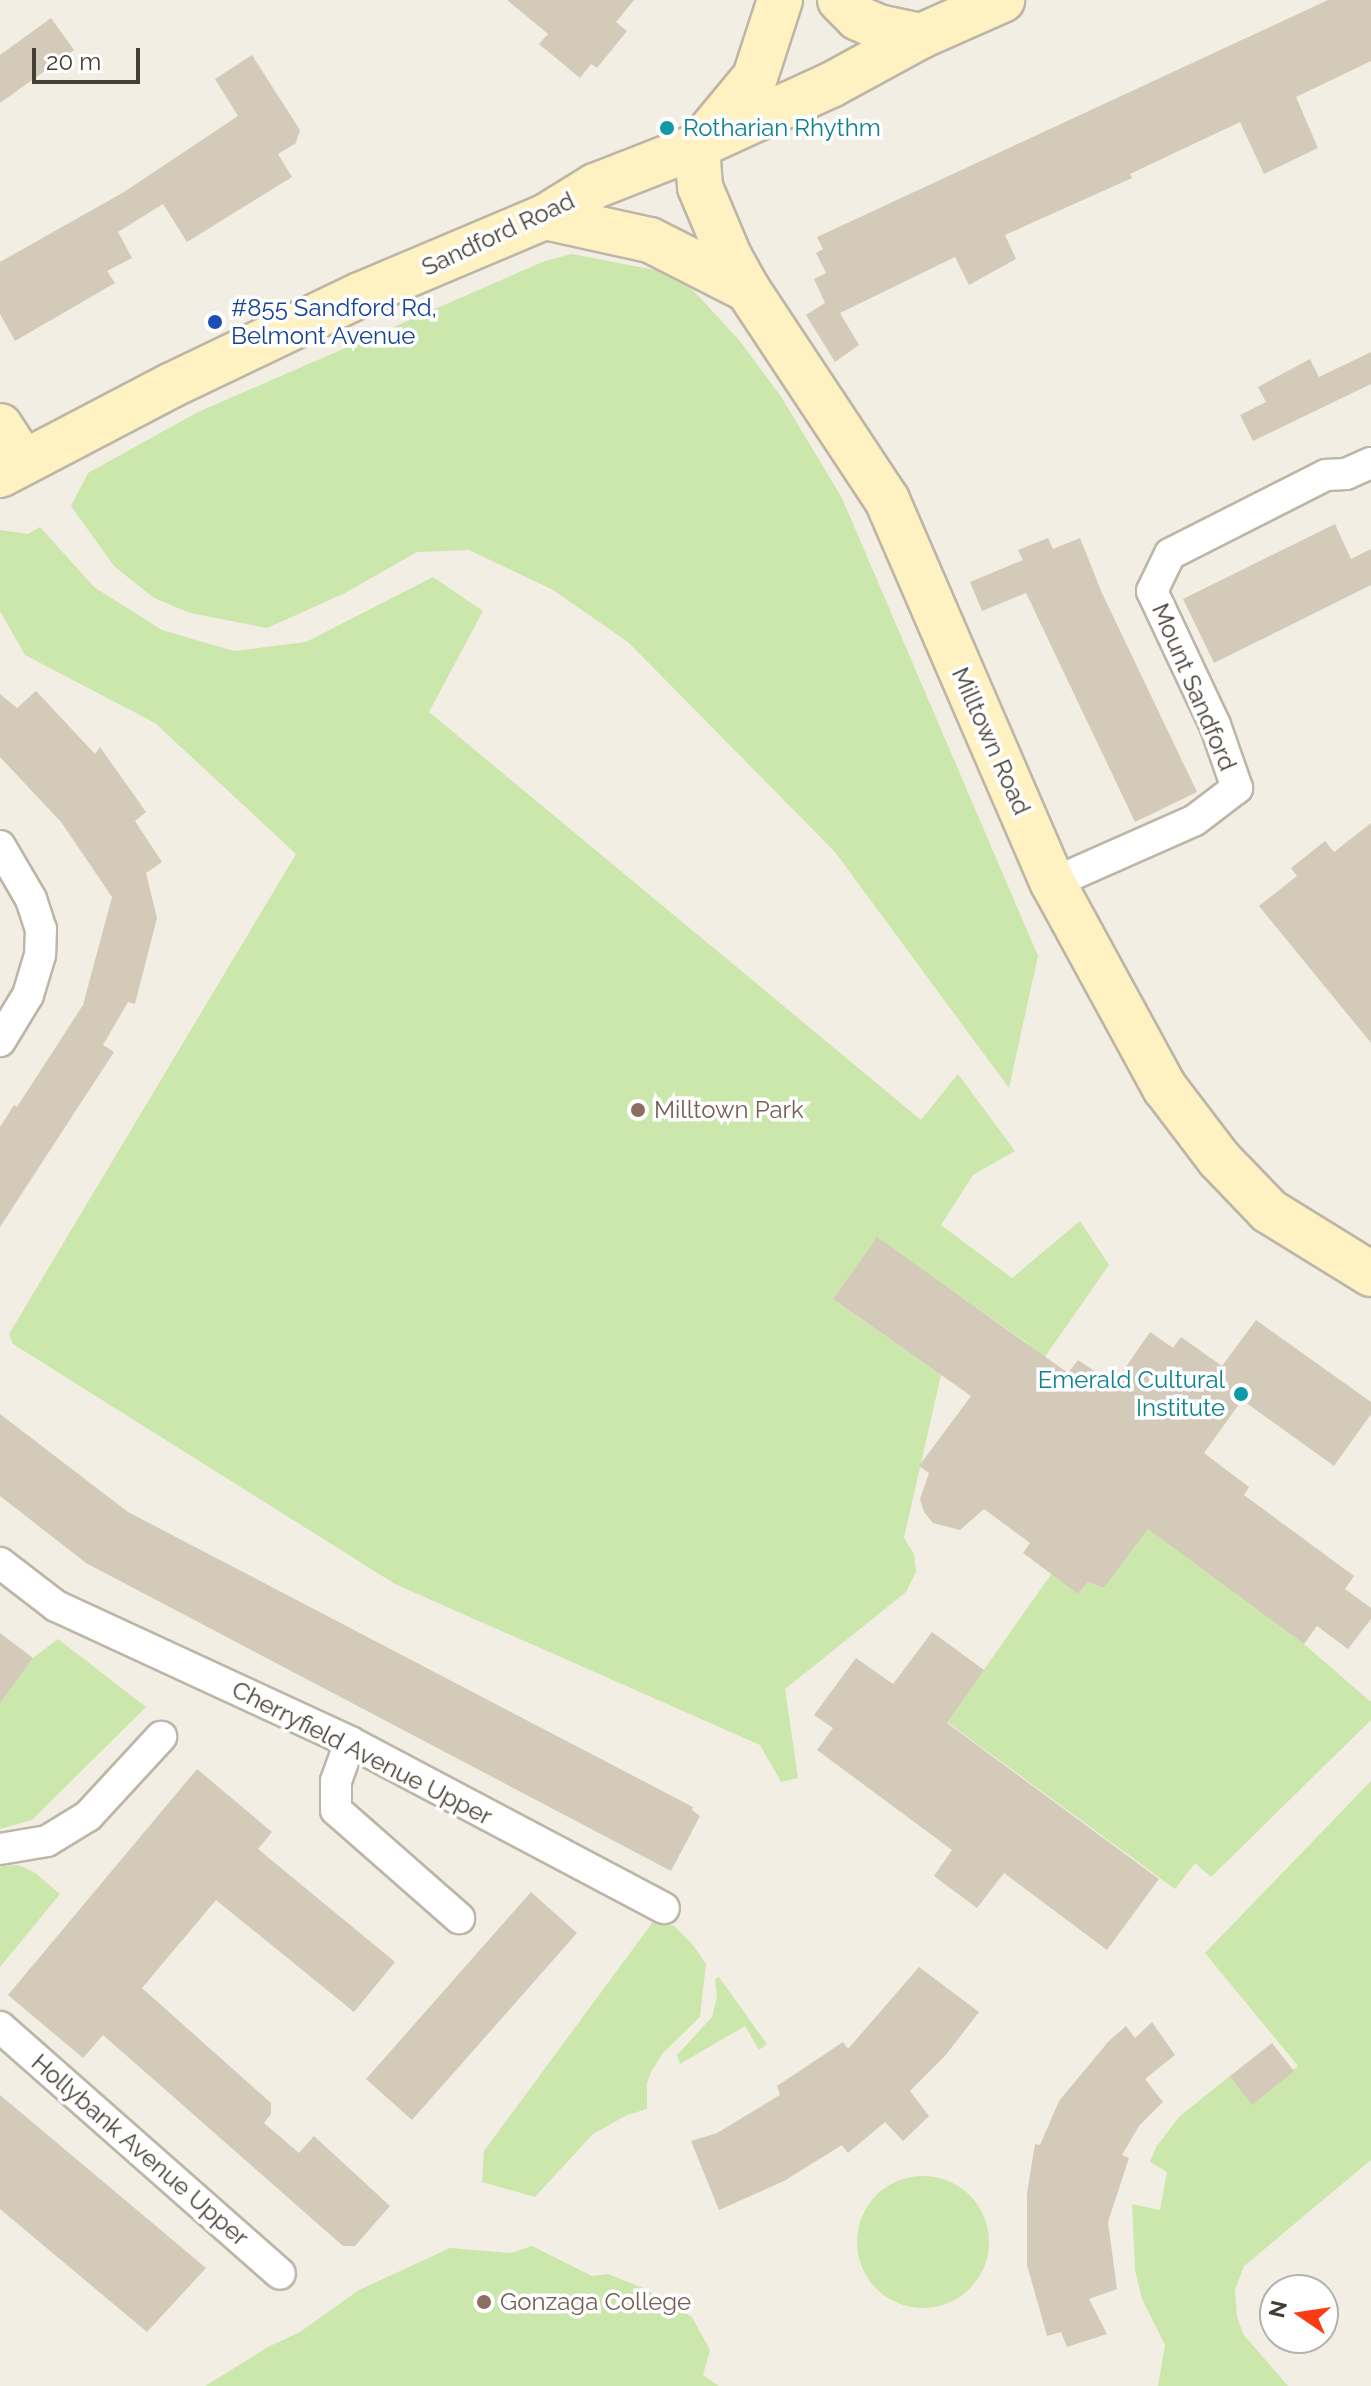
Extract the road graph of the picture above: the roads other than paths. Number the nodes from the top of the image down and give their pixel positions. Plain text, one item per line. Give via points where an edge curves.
1 (780, 0) edge
2 (840, 0) edge
3 (1002, 0) edge
4 (921, 36) junction
5 (697, 146) junction
6 (545, 217) junction
7 (748, 290) junction
8 (8, 454) edge
9 (1371, 463) edge
10 (0, 846) edge
11 (1053, 883) junction
12 (0, 1041) edge
13 (1371, 1274) edge
14 (0, 1563) edge
15 (161, 1737) dead end
16 (350, 1742) junction
17 (0, 1849) edge
18 (664, 1908) dead end
19 (459, 1918) dead end
20 (0, 2027) edge
21 (280, 2274) dead end

1 - 5 main road via 755,77
2 - 4 main road via 858,18 878,27
3 - 4 main road, Sandford Road
4 - 5 main road, Sandford Road via 831,85
5 - 6 main road, Sandford Road via 595,186
5 - 7 main road, Milltown Road via 705,203
6 - 7 main road via 650,240
6 - 8 main road, Sandford Road
7 - 11 main road, Milltown Road via 887,500
9 - 11 street, Mount Sandford via 1346,474 1326,475 1170,554 1152,591 1215,725 1237,788 1195,820
10 - 12 street via 31,899 41,929 40,955 28,995
11 - 13 main road, Milltown Road via 1165,1088 1219,1159 1269,1211
14 - 16 street, Cherryfield Avenue Upper via 56,1606
15 - 17 street via 88,1816 47,1841
16 - 18 street, Cherryfield Avenue Upper
16 - 19 street via 336,1781 336,1810
20 - 21 street, Hollybank Avenue Upper

